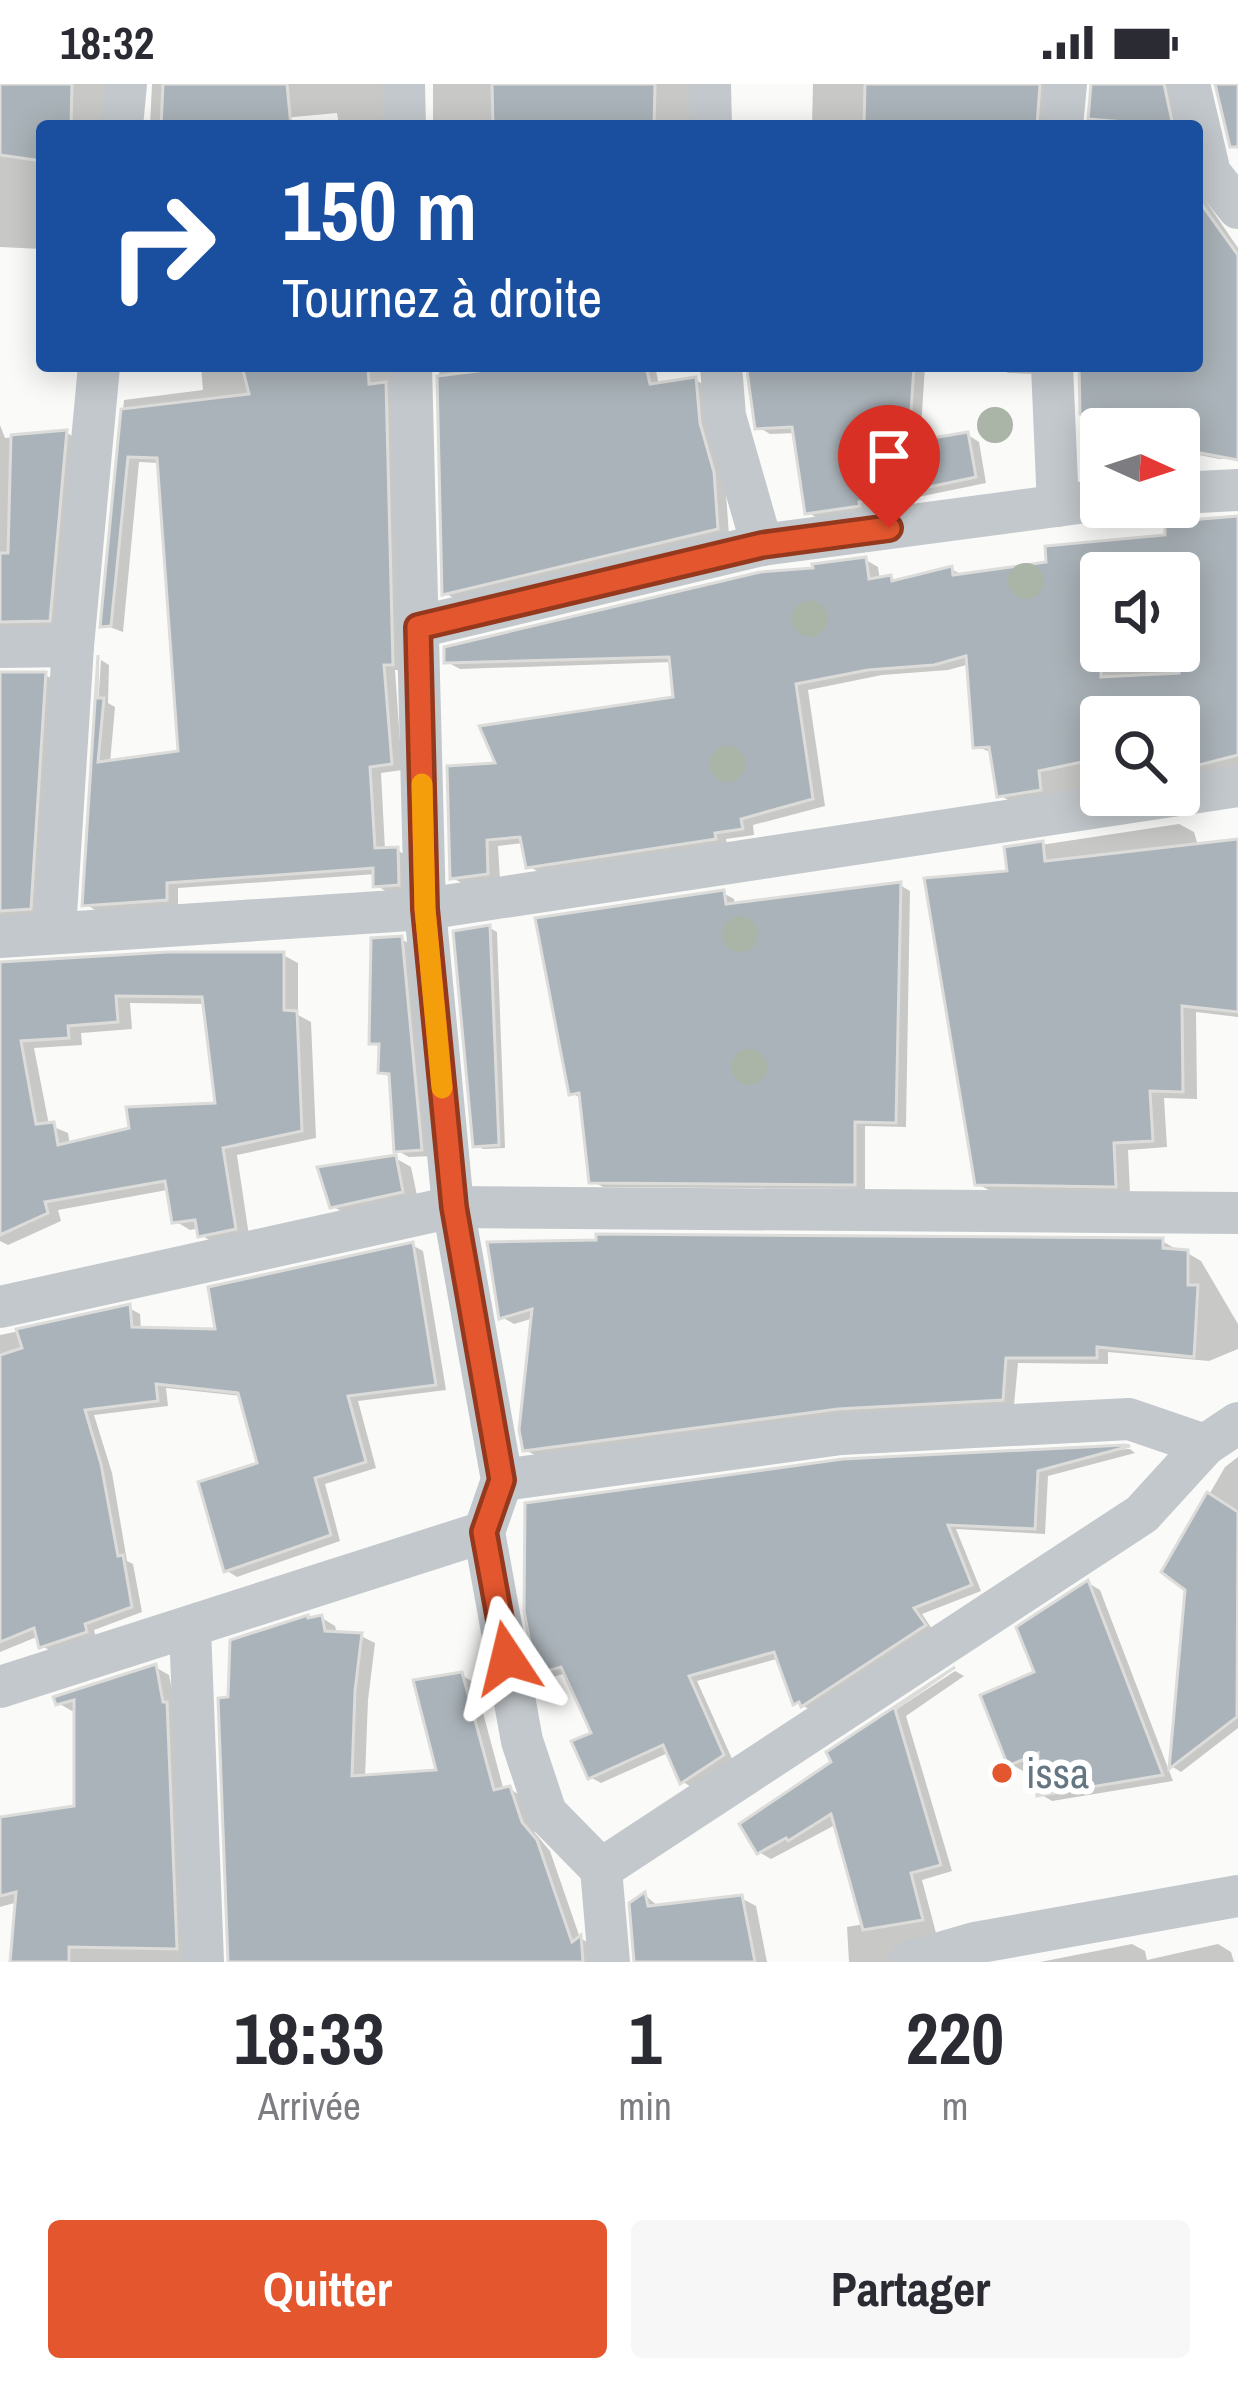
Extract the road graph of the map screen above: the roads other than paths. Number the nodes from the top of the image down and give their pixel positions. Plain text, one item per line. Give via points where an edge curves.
1 (126, 84) edge
2 (404, 84) edge
3 (710, 84) edge
4 (1066, 84) edge
5 (1189, 84) edge
6 (123, 120) edge
7 (405, 120) edge
8 (711, 120) edge
9 (1063, 120) edge
10 (1197, 120) edge
11 (1203, 143) edge
12 (1238, 208) edge
13 (98, 372) edge
14 (411, 372) edge
15 (721, 372) edge
16 (1052, 372) edge
17 (1238, 490) edge
18 (1200, 492) edge
19 (1080, 503) edge
20 (1058, 506) junction
21 (762, 545) junction
22 (418, 627) junction
23 (0, 646) edge
24 (73, 646) junction
25 (1238, 787) edge
26 (1200, 792) edge
27 (1080, 810) edge
28 (425, 909) junction
29 (55, 930) junction
30 (0, 937) edge
31 (454, 1207) junction
32 (1238, 1213) edge
33 (0, 1307) edge
34 (1221, 1434) edge
35 (502, 1480) junction
36 (484, 1532) junction
37 (190, 1628) junction
38 (0, 1687) edge
39 (601, 1869) junction
40 (1238, 1896) edge
41 (976, 1953) edge
42 (202, 1962) edge
43 (609, 1962) edge
44 (909, 1962) edge

1 - 6 street
2 - 7 street
3 - 8 street
4 - 9 street
5 - 10 street
11 - 12 street via 1210,173
13 - 24 street
14 - 22 street
15 - 21 street via 725,416
16 - 20 street
17 - 18 street
19 - 20 street
20 - 21 street
21 - 22 street
22 - 28 street
23 - 24 street
24 - 29 street
25 - 26 street
27 - 28 street
28 - 29 street
28 - 31 street
29 - 30 street
31 - 32 street
31 - 33 street
31 - 35 street
34 - 35 street via 1129,1419 841,1434
34 - 39 street via 1142,1514
35 - 36 street
36 - 37 street
36 - 39 street via 522,1742 546,1814
37 - 38 street
37 - 42 street
39 - 43 street
40 - 41 street
41 - 44 street

